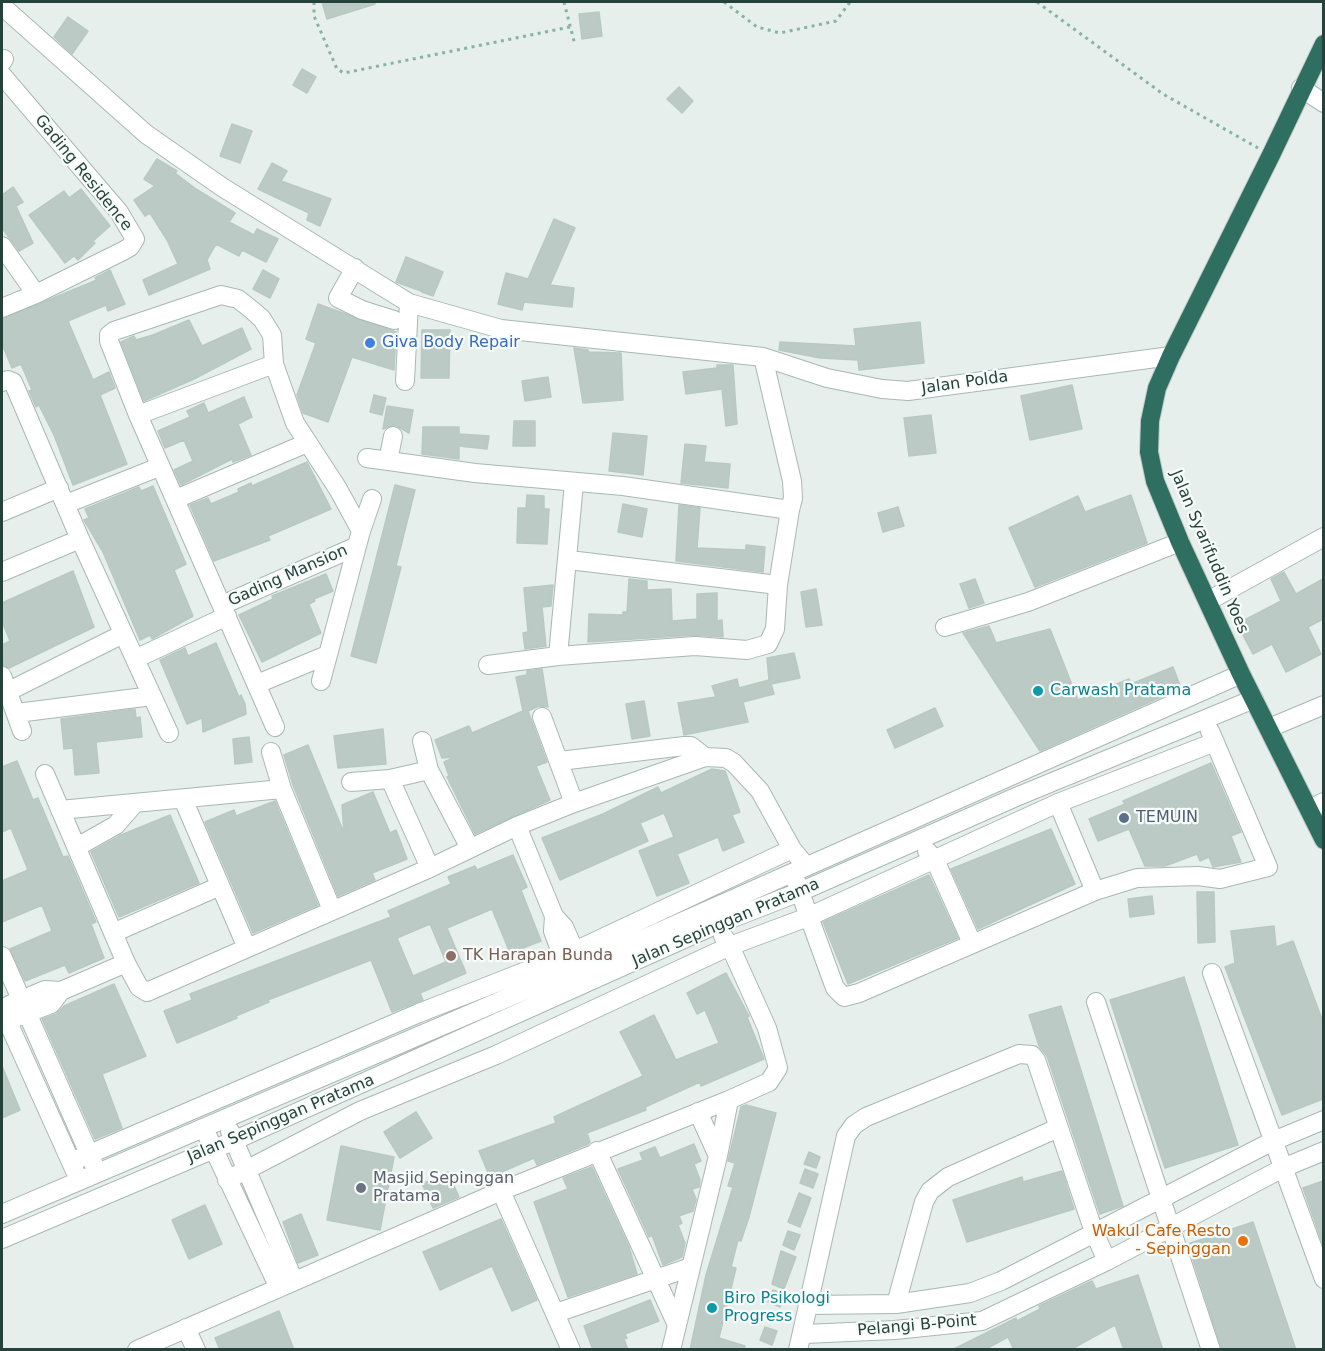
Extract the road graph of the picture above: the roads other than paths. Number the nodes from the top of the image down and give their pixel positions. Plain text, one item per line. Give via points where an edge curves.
1 (2, 6) edge
2 (1323, 44) edge
3 (2, 65) edge
4 (1301, 88) junction
5 (1323, 103) edge
6 (2, 246) edge
7 (355, 268) junction
8 (36, 294) junction
9 (409, 303) junction
10 (2, 308) edge
11 (394, 320) dead end
12 (1171, 356) junction
13 (763, 357) junction
14 (274, 364) junction
15 (405, 381) dead end
16 (2, 382) edge
17 (138, 415) junction
18 (393, 435) dead end
19 (307, 443) junction
20 (368, 458) dead end
21 (387, 461) junction
22 (159, 467) junction
23 (574, 483) junction
24 (62, 496) junction
25 (176, 499) junction
26 (372, 499) dead end
27 (790, 510) junction
28 (2, 512) edge
29 (1323, 537) edge
30 (80, 539) junction
31 (358, 539) junction
32 (1180, 543) junction
33 (569, 560) junction
34 (2, 572) edge
35 (778, 585) junction
36 (1208, 601) junction
37 (225, 611) junction
38 (945, 627) dead end
39 (123, 634) junction
40 (327, 655) junction
41 (558, 656) junction
42 (135, 659) junction
43 (488, 665) dead end
44 (1241, 674) junction
45 (321, 681) dead end
46 (5, 684) edge
47 (257, 684) junction
48 (152, 696) junction
49 (1254, 699) junction
50 (1323, 705) edge
51 (17, 713) junction
52 (542, 717) dead end
53 (1205, 718) junction
54 (275, 727) dead end
55 (1269, 728) junction
56 (22, 732) dead end
57 (170, 733) dead end
58 (1093, 738) junction
59 (422, 741) dead end
60 (1215, 742) junction
61 (271, 752) dead end
62 (705, 757) junction
63 (560, 761) junction
64 (1102, 761) junction
65 (429, 770) junction
66 (45, 774) dead end
67 (390, 779) junction
68 (351, 782) dead end
69 (282, 789) junction
70 (183, 799) junction
71 (135, 803) junction
72 (574, 803) junction
73 (1058, 803) junction
74 (1316, 806) edge
75 (60, 810) junction
76 (908, 819) junction
77 (517, 826) junction
78 (918, 840) junction
79 (1323, 840) edge
80 (76, 847) junction
81 (470, 848) junction
82 (792, 849) junction
83 (936, 860) junction
84 (430, 867) junction
85 (798, 868) junction
86 (220, 886) junction
87 (802, 891) junction
88 (1095, 891) junction
89 (332, 910) junction
90 (808, 917) junction
91 (715, 925) junction
92 (113, 933) junction
93 (972, 943) junction
94 (730, 946) junction
95 (247, 948) junction
96 (2, 956) edge
97 (572, 962) junction
98 (126, 963) junction
99 (1212, 973) dead end
100 (585, 985) junction
101 (1096, 1002) dead end
102 (23, 1007) junction
103 (3, 1015) edge
104 (729, 1100) junction
105 (699, 1112) junction
106 (225, 1119) junction
107 (1323, 1120) edge
108 (204, 1128) junction
109 (1058, 1128) junction
110 (234, 1141) junction
111 (1271, 1142) junction
112 (213, 1148) junction
113 (597, 1151) junction
114 (1323, 1151) edge
115 (90, 1155) junction
116 (718, 1156) junction
117 (71, 1162) junction
118 (1283, 1168) junction
119 (247, 1170) junction
120 (98, 1173) junction
121 (79, 1180) junction
122 (227, 1180) junction
123 (501, 1191) junction
124 (108, 1194) junction
125 (1162, 1198) junction
126 (90, 1200) junction
127 (2, 1214) edge
128 (1172, 1226) junction
129 (1094, 1232) junction
130 (2, 1239) edge
131 (1107, 1261) junction
132 (691, 1267) junction
133 (655, 1279) junction
134 (1323, 1279) edge
135 (286, 1284) junction
136 (970, 1293) junction
137 (896, 1304) junction
138 (809, 1305) junction
139 (556, 1313) junction
140 (982, 1321) junction
141 (677, 1325) junction
142 (186, 1328) junction
143 (801, 1342) edge
144 (137, 1350) edge
145 (196, 1350) edge
146 (571, 1350) edge
147 (670, 1350) edge
148 (1211, 1350) edge

1 - 7 street, Jalan Polda via 146,134 222,187
2 - 4 highway, Jalan Syarifuddin Yoes
3 - 8 street, Gading Residence via 119,212 135,238 123,251
4 - 5 street
4 - 12 highway, Jalan Syarifuddin Yoes
6 - 8 street
7 - 9 street, Jalan Polda
7 - 11 street via 338,298
8 - 10 street, Gading Residence
9 - 13 street, Jalan Polda via 501,329
9 - 15 street
12 - 13 street, Jalan Polda via 908,391 827,378
12 - 32 highway, Jalan Syarifuddin Yoes via 1157,388 1149,452 1155,481
13 - 27 street via 792,481
14 - 17 street
14 - 17 street, Gading Mansion via 272,334 262,319 238,299 221,295 114,331 109,341
14 - 19 street, Gading Mansion via 285,401
16 - 24 street via 14,382
17 - 22 street, Gading Mansion
18 - 21 street
19 - 25 street
19 - 31 street, Gading Mansion via 338,489
20 - 21 street
21 - 23 street
22 - 24 street
22 - 25 street, Gading Mansion
23 - 27 street via 623,486
23 - 33 street
24 - 28 street
24 - 30 street
25 - 37 street, Gading Mansion
26 - 31 street
27 - 35 street
29 - 36 street
30 - 34 street
30 - 39 street
31 - 37 street, Gading Mansion
31 - 40 street, Gading Mansion
32 - 36 highway, Jalan Syarifuddin Yoes
32 - 38 street via 1028,602
33 - 35 street
33 - 41 street
35 - 41 street via 772,638 759,648 695,646
36 - 44 highway, Jalan Syarifuddin Yoes
37 - 42 street
37 - 47 street, Gading Mansion
39 - 42 street
39 - 46 street
40 - 45 street, Gading Mansion
40 - 47 street
41 - 43 street
42 - 48 street
44 - 49 highway, Jalan Syarifuddin Yoes
44 - 58 street, Jalan Sepinggan Pratama
46 - 51 street
47 - 54 street, Gading Mansion
48 - 51 street
48 - 57 street
49 - 53 street, Jalan Sepinggan Pratama
49 - 55 highway, Jalan Syarifuddin Yoes
50 - 55 street
51 - 56 street
52 - 63 street
53 - 60 street
53 - 64 street, Jalan Sepinggan Pratama
55 - 74 highway, Jalan Syarifuddin Yoes
58 - 64 street
58 - 76 street, Jalan Sepinggan Pratama
59 - 65 street
60 - 73 street
60 - 88 street via 1268,867 1220,879 1137,878
61 - 69 street
62 - 63 street via 691,746 684,746
62 - 72 street
62 - 82 street via 726,758 734,763 760,791
63 - 72 street
64 - 78 street, Jalan Sepinggan Pratama
65 - 67 street
65 - 81 street
66 - 75 street
67 - 68 street
67 - 84 street
69 - 70 street
69 - 89 street
70 - 71 street
70 - 86 street
71 - 75 street
71 - 80 street via 116,825
72 - 77 street
73 - 83 street
73 - 88 street
74 - 79 highway, Jalan Syarifuddin Yoes
75 - 80 street
76 - 78 street
76 - 85 street, Jalan Sepinggan Pratama
77 - 81 street
77 - 97 street via 554,916 564,927
78 - 83 street
78 - 87 street, Jalan Sepinggan Pratama
80 - 92 street
81 - 84 street
82 - 85 street
82 - 97 street
83 - 90 street
83 - 93 street
84 - 89 street
85 - 87 street
85 - 97 street, Jalan Sepinggan Pratama
86 - 92 street
86 - 95 street
87 - 90 street
87 - 91 street, Jalan Sepinggan Pratama
88 - 93 street
89 - 95 street
90 - 93 street via 835,988 843,997
90 - 94 street
91 - 94 street
91 - 100 street, Jalan Sepinggan Pratama
92 - 98 street
94 - 104 street via 767,1028 778,1068 769,1082
94 - 119 street via 496,1055 360,1111
95 - 98 street via 147,992 139,987
96 - 102 street
97 - 100 street
97 - 106 street, Jalan Sepinggan Pratama
97 - 115 street via 419,1013
98 - 102 street via 61,991 45,990
99 - 111 street
100 - 110 street, Jalan Sepinggan Pratama
101 - 125 street
102 - 103 street
102 - 115 street
103 - 117 street
104 - 105 street
104 - 116 street
105 - 113 street
105 - 116 street
106 - 108 street, Jalan Sepinggan Pratama
106 - 110 street
107 - 111 street, Pelangi B-Point
108 - 112 street
108 - 120 street, Jalan Sepinggan Pratama
109 - 129 street
109 - 137 street via 948,1178 930,1191
109 - 138 street via 1036,1060 1026,1053 854,1125 846,1136
110 - 112 street, Jalan Sepinggan Pratama
110 - 119 street
111 - 118 street
111 - 125 street, Pelangi B-Point
112 - 122 street
112 - 124 street, Jalan Sepinggan Pratama
113 - 123 street
113 - 133 street
114 - 118 street, Pelangi B-Point
115 - 117 street
115 - 120 street
116 - 132 street
117 - 121 street
118 - 128 street, Pelangi B-Point
118 - 134 street
119 - 122 street
119 - 135 street
120 - 121 street, Jalan Sepinggan Pratama
120 - 124 street
121 - 126 street
121 - 127 street, Jalan Sepinggan Pratama
122 - 135 street
123 - 135 street
123 - 139 street
124 - 126 street, Jalan Sepinggan Pratama
125 - 128 street
125 - 129 street, Pelangi B-Point
126 - 130 street, Jalan Sepinggan Pratama
128 - 131 street, Pelangi B-Point
128 - 148 street
129 - 131 street
129 - 136 street, Pelangi B-Point
131 - 140 street, Pelangi B-Point
132 - 133 street
132 - 141 street
133 - 139 street
133 - 141 street
135 - 142 street
136 - 137 street, Pelangi B-Point
136 - 140 street
137 - 138 street, Pelangi B-Point
138 - 143 street, Pelangi B-Point
139 - 146 street
140 - 143 street, Pelangi B-Point
141 - 147 street
142 - 144 street
142 - 145 street

